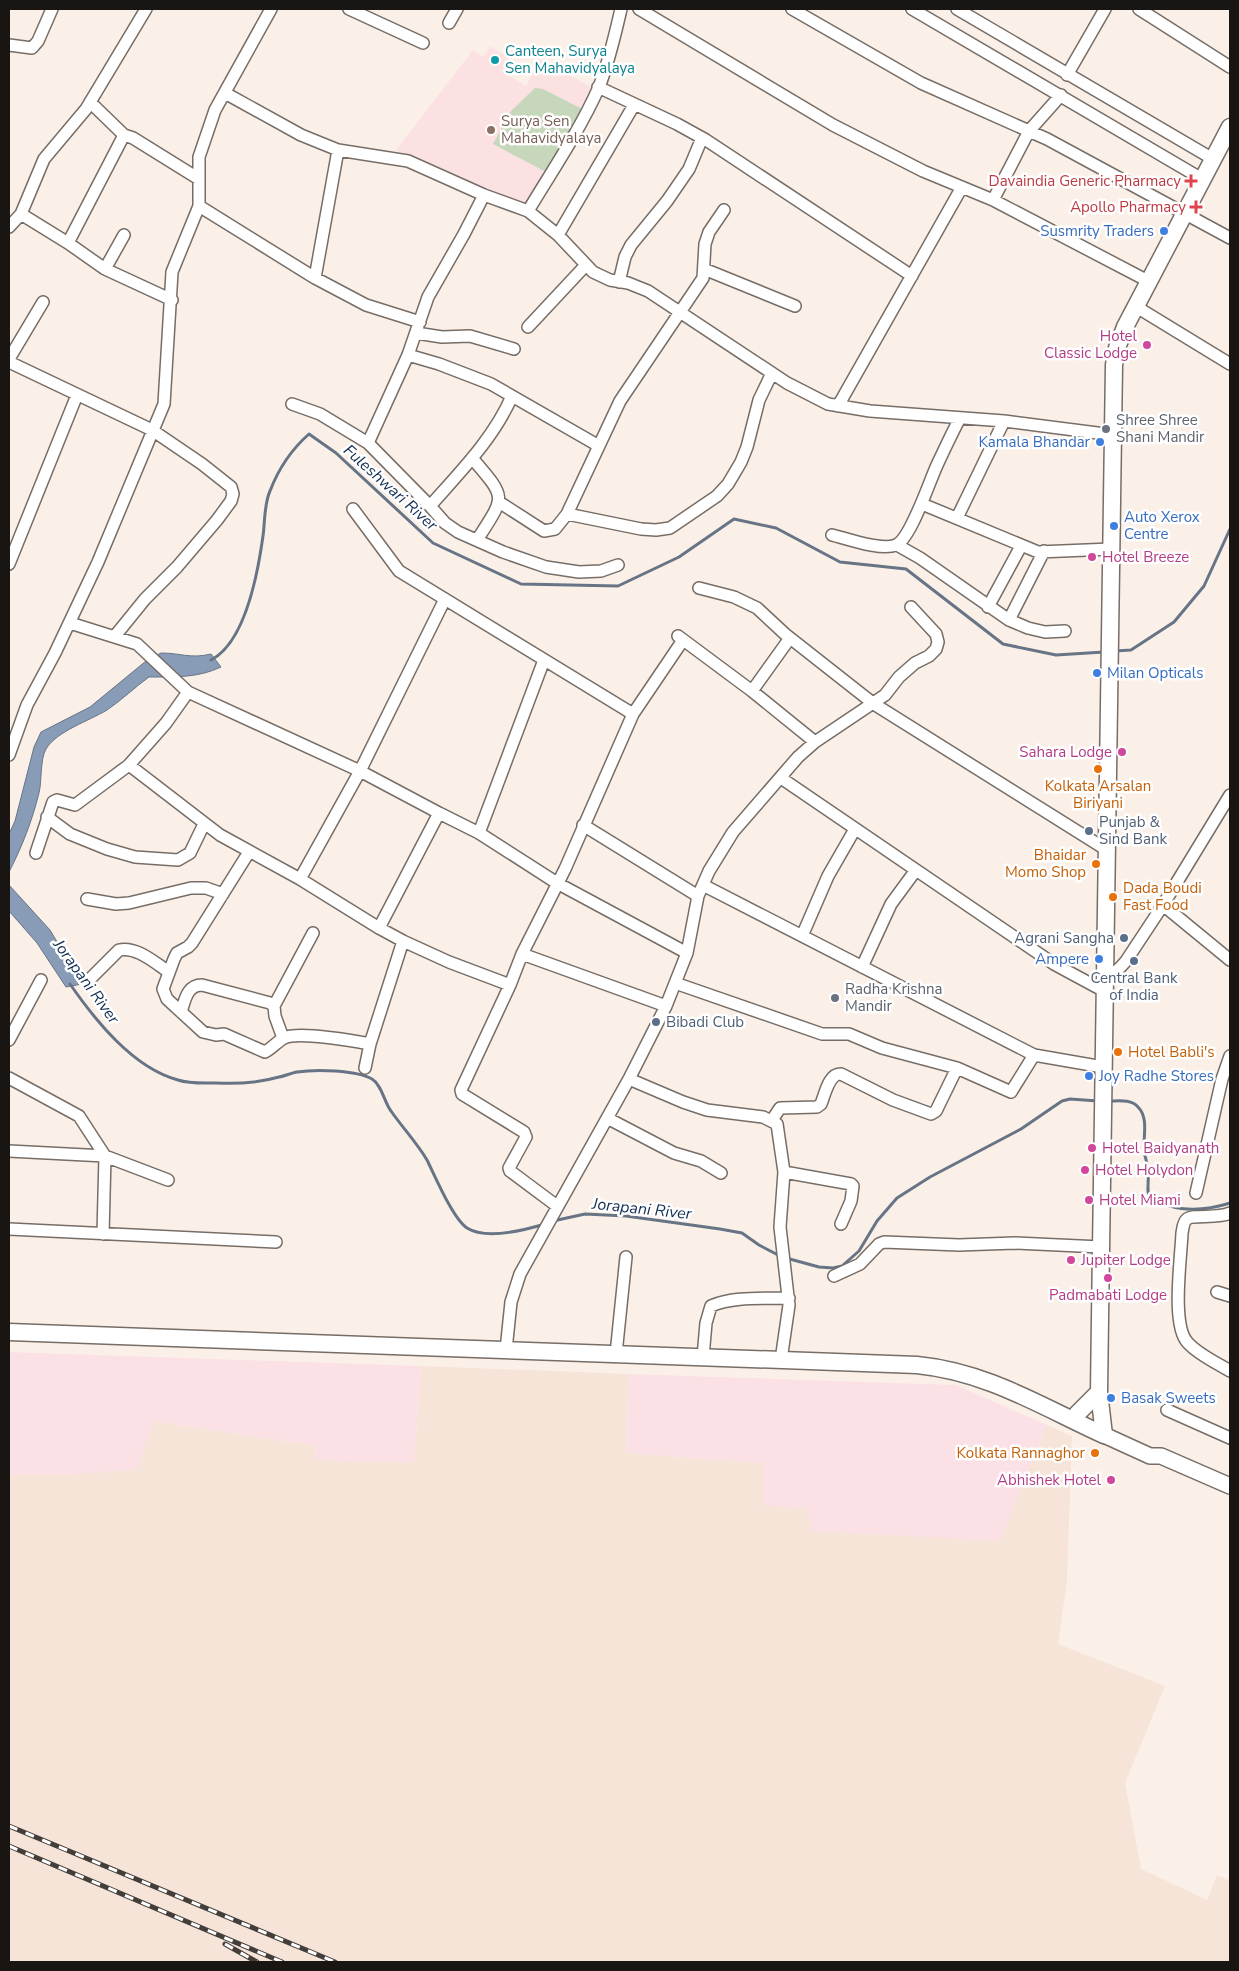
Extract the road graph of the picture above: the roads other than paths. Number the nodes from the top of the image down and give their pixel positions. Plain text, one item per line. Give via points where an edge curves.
1 (52, 9) edge
2 (146, 9) edge
3 (271, 9) edge
4 (349, 9) edge
5 (457, 9) edge
6 (621, 9) edge
7 (639, 9) edge
8 (792, 9) edge
9 (912, 9) edge
10 (956, 9) edge
11 (1105, 9) edge
12 (1139, 9) edge
13 (449, 23) dead end
14 (423, 43) dead end
15 (10, 50) edge
16 (1230, 67) edge
17 (1067, 75) junction
18 (598, 88) junction
19 (224, 93) junction
20 (1061, 94) junction
21 (90, 102) junction
22 (634, 104) junction
23 (1230, 127) edge
24 (1029, 131) junction
25 (124, 135) junction
26 (702, 138) junction
27 (338, 150) junction
28 (1213, 159) junction
29 (199, 179) junction
30 (1202, 179) junction
31 (962, 187) junction
32 (484, 194) junction
33 (993, 200) junction
34 (199, 206) junction
35 (724, 210) dead end
36 (528, 211) junction
37 (1184, 212) junction
38 (21, 214) junction
39 (9, 227) edge
40 (124, 235) dead end
41 (558, 235) junction
42 (1230, 238) edge
43 (68, 243) junction
44 (586, 266) junction
45 (105, 269) junction
46 (704, 269) junction
47 (912, 276) junction
48 (315, 278) junction
49 (1148, 281) junction
50 (619, 282) junction
51 (172, 300) junction
52 (43, 302) dead end
53 (795, 306) dead end
54 (1135, 306) junction
55 (681, 310) junction
56 (420, 322) junction
57 (528, 327) dead end
58 (416, 333) junction
59 (514, 349) dead end
60 (408, 355) junction
61 (9, 360) edge
62 (1230, 364) edge
63 (772, 373) junction
64 (78, 395) junction
65 (512, 396) junction
66 (292, 404) dead end
67 (838, 406) junction
68 (960, 418) junction
69 (1004, 421) junction
70 (152, 430) junction
71 (1113, 435) junction
72 (368, 443) junction
73 (599, 446) junction
74 (472, 458) junction
75 (499, 502) junction
76 (922, 504) junction
77 (430, 506) junction
78 (353, 509) dead end
79 (567, 514) junction
80 (958, 518) junction
81 (832, 535) dead end
82 (477, 540) junction
83 (897, 545) junction
84 (1021, 546) junction
85 (1111, 549) junction
86 (1044, 551) junction
87 (9, 564) edge
88 (618, 565) dead end
89 (699, 588) dead end
90 (445, 599) junction
91 (988, 606) junction
92 (911, 607) dead end
93 (1009, 620) junction
94 (70, 624) junction
95 (1065, 631) dead end
96 (115, 636) junction
97 (790, 638) junction
98 (544, 660) junction
99 (188, 692) junction
100 (752, 692) junction
101 (874, 704) junction
102 (632, 714) junction
103 (815, 742) junction
104 (9, 754) edge
105 (129, 765) junction
106 (360, 771) junction
107 (780, 778) junction
108 (1229, 800) edge
109 (440, 813) junction
110 (47, 816) junction
111 (204, 824) junction
112 (583, 825) junction
113 (855, 829) junction
114 (479, 833) junction
115 (1106, 850) junction
116 (249, 852) junction
117 (36, 853) dead end
118 (916, 870) junction
119 (300, 878) junction
120 (558, 883) junction
121 (701, 891) junction
122 (223, 894) junction
123 (87, 899) dead end
124 (1163, 905) junction
125 (379, 928) junction
126 (313, 934) dead end
127 (802, 936) junction
128 (403, 941) junction
129 (687, 953) junction
130 (522, 954) junction
131 (1230, 960) edge
132 (862, 967) junction
133 (169, 972) junction
134 (41, 980) dead end
135 (88, 981) dead end
136 (675, 983) junction
137 (1104, 984) junction
138 (510, 985) junction
139 (274, 1006) junction
140 (666, 1006) junction
141 (181, 1012) junction
142 (283, 1038) junction
143 (9, 1040) edge
144 (370, 1044) junction
145 (1034, 1055) junction
146 (1230, 1056) edge
147 (365, 1068) dead end
148 (957, 1068) junction
149 (1103, 1071) junction
150 (9, 1078) edge
151 (628, 1079) junction
152 (607, 1118) junction
153 (772, 1120) junction
154 (9, 1151) edge
155 (105, 1156) junction
156 (784, 1172) junction
157 (721, 1174) dead end
158 (168, 1180) dead end
159 (1196, 1193) dead end
160 (556, 1208) junction
161 (1230, 1213) edge
162 (841, 1224) dead end
163 (9, 1229) edge
164 (103, 1234) junction
165 (276, 1242) dead end
166 (1101, 1247) junction
167 (626, 1257) dead end
168 (834, 1276) dead end
169 (1217, 1292) dead end
170 (1230, 1296) edge
171 (789, 1298) junction
172 (9, 1332) edge
173 (506, 1350) junction
174 (616, 1354) junction
175 (703, 1357) junction
176 (781, 1360) junction
177 (1230, 1371) edge
178 (1099, 1392) junction
179 (1167, 1410) dead end
180 (1056, 1411) junction
181 (1077, 1414) junction
182 (1107, 1431) junction
183 (1230, 1438) edge
184 (1230, 1486) edge

1 - 15 street via 32,48
2 - 21 street
3 - 19 street
4 - 14 street
5 - 13 street
6 - 18 street
7 - 31 street via 833,125
8 - 24 street via 921,83
9 - 20 street
10 - 17 street
11 - 17 street
12 - 16 street
17 - 28 street
18 - 22 street
18 - 36 street
19 - 27 street via 301,135
19 - 29 street via 199,157
20 - 24 street
20 - 30 street
21 - 25 street
21 - 38 street via 44,159
22 - 26 street
22 - 41 street
23 - 28 main road
24 - 33 street
24 - 37 street
25 - 29 street
25 - 43 street
26 - 47 street
26 - 50 street via 689,169 631,244
27 - 32 street via 408,161
27 - 48 street
28 - 30 main road
29 - 34 street
30 - 37 main road
31 - 33 street
31 - 47 street
32 - 36 street
32 - 56 street via 428,296
33 - 49 street
34 - 48 street
34 - 51 street via 172,272
35 - 46 street via 709,232
36 - 41 street
37 - 42 street
37 - 49 main road
38 - 39 street
38 - 43 street
40 - 45 street
41 - 44 street
43 - 45 street
44 - 50 street via 602,277
44 - 57 street
45 - 51 street
46 - 53 street
46 - 55 street via 702,278
47 - 67 street
48 - 56 street via 366,305
49 - 54 main road
50 - 55 street via 648,290
51 - 70 street via 164,404
52 - 61 street
54 - 62 street
54 - 71 main road via 1115,356
55 - 63 street
55 - 73 street via 620,401
56 - 58 street
58 - 59 street via 442,337 470,336
58 - 60 street
60 - 65 street via 491,384
60 - 72 street
61 - 64 street
63 - 67 street via 828,404
63 - 79 street via 759,400 747,447 728,484 670,528 641,530
64 - 70 street
64 - 87 street
65 - 73 street
65 - 74 street via 506,412
66 - 72 street via 320,414
67 - 68 street
68 - 69 street
68 - 76 street
69 - 71 street
69 - 80 street
70 - 94 street
70 - 96 street via 224,480 233,494 217,520 178,567
71 - 85 main road
72 - 77 street
73 - 79 street
74 - 75 street via 496,486
74 - 77 street
75 - 79 street via 544,531 555,529
75 - 82 street
76 - 80 street
76 - 83 street
77 - 82 street via 445,523
78 - 90 street via 399,571
80 - 84 street
81 - 83 street via 870,545
82 - 88 street via 546,567 579,572 601,571
83 - 91 street
84 - 86 street
84 - 91 street
85 - 86 street
85 - 115 main road
86 - 93 street
89 - 97 street via 734,597 757,608
90 - 98 street
90 - 106 street
91 - 93 street
92 - 101 street via 936,634 936,650 899,677
93 - 95 street via 1045,632
94 - 96 street
94 - 104 street via 27,705
96 - 99 street via 137,644
97 - 100 street
97 - 101 street
98 - 102 street
98 - 114 street
99 - 105 street
99 - 106 street
100 - 102 street via 680,637
100 - 103 street
101 - 103 street
101 - 115 street
102 - 112 street
103 - 107 street
105 - 110 street via 75,805 57,800 53,802
105 - 111 street
106 - 109 street
106 - 119 street
107 - 113 street
107 - 121 street via 733,832 709,871
108 - 124 street
109 - 114 street
109 - 125 street
110 - 111 street via 70,834 107,850 135,857 178,860 190,853
110 - 117 street
111 - 116 street
112 - 120 street
112 - 121 street
113 - 118 street
113 - 127 street via 828,876
114 - 120 street
115 - 137 main road
116 - 119 street
116 - 122 street
118 - 132 street via 891,904
118 - 137 street via 1054,964
119 - 125 street
120 - 129 street
120 - 130 street
121 - 127 street
121 - 129 street
122 - 123 street via 206,888 192,888 129,903
122 - 133 street via 192,943 177,953
124 - 131 street
124 - 137 street via 1119,970
125 - 128 street
126 - 139 street
127 - 132 street
128 - 138 street
128 - 144 street
129 - 136 street
130 - 138 street
130 - 140 street
132 - 145 street
133 - 135 street via 140,953 125,949 119,950
133 - 141 street via 164,994
134 - 143 street
136 - 140 street
136 - 148 street via 822,1034 849,1034 882,1048
137 - 149 main road
138 - 160 street via 461,1090 462,1094 524,1132 526,1137 510,1171
139 - 141 street via 194,985
139 - 142 street
140 - 151 street
141 - 142 street via 208,1034 224,1034 265,1052
142 - 144 street
144 - 147 street
145 - 148 street via 1011,1092
145 - 149 street
146 - 159 street
148 - 153 street via 936,1111 931,1114 836,1074 817,1107 780,1108
149 - 166 main road
150 - 155 street via 79,1116
151 - 152 street
151 - 153 street via 707,1110
152 - 157 street
152 - 160 street
153 - 156 street via 777,1124
154 - 155 street
155 - 158 street
155 - 164 street
156 - 162 street via 851,1184 851,1201
156 - 171 street via 780,1227
160 - 173 street via 520,1274 511,1302
161 - 177 street via 1186,1221 1182,1234 1178,1320 1181,1334 1188,1344
163 - 164 street
164 - 165 street
166 - 168 street via 884,1242 860,1264
166 - 178 main road
167 - 174 street
169 - 170 street
171 - 175 street via 742,1300 711,1306
171 - 176 street
172 - 173 main road
173 - 174 main road
174 - 175 main road
175 - 176 main road
176 - 180 main road via 935,1367 968,1374
178 - 181 main road
178 - 182 main road
179 - 183 street
180 - 181 main road
180 - 182 main road via 1070,1420
181 - 182 main road
182 - 184 street via 1153,1448 1161,1456

